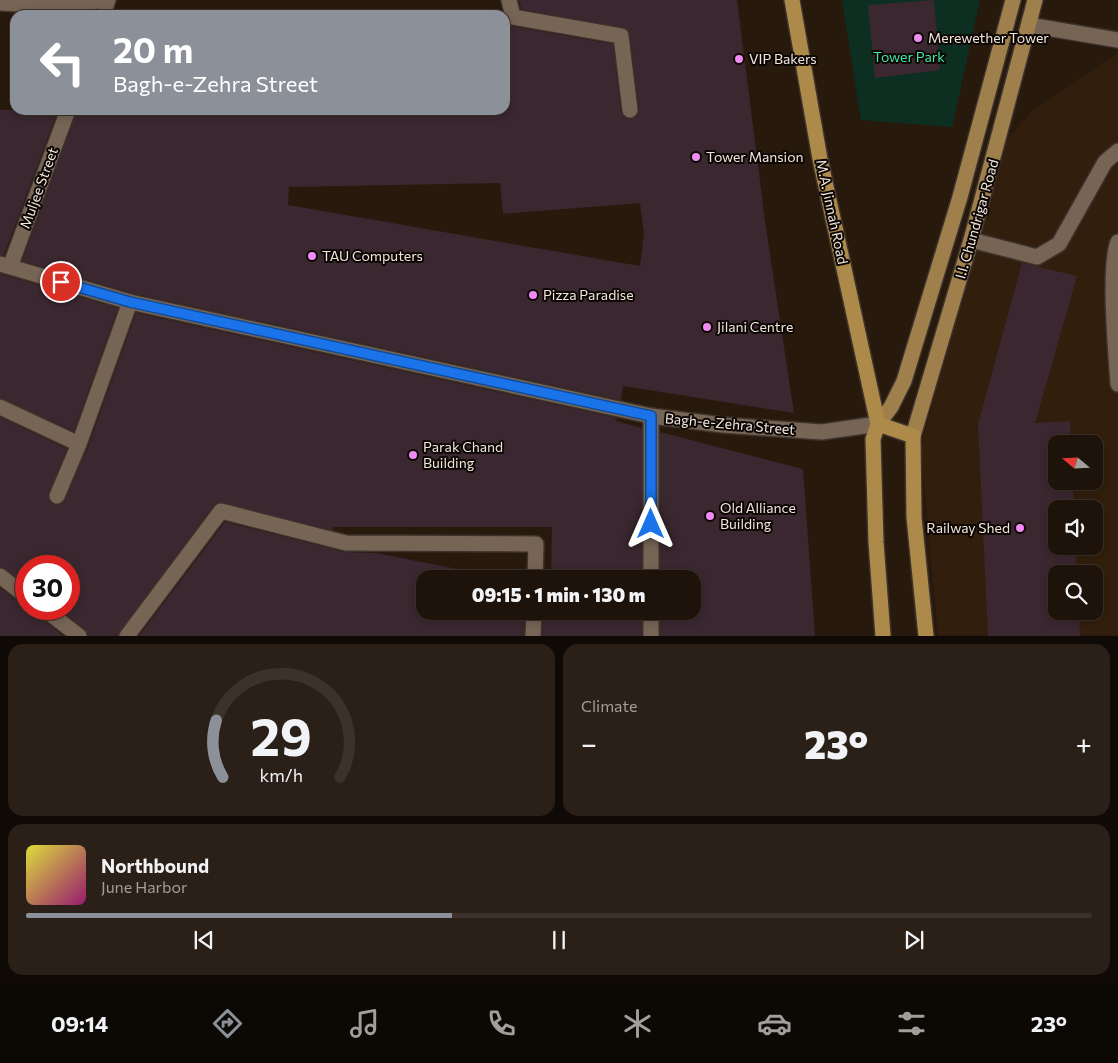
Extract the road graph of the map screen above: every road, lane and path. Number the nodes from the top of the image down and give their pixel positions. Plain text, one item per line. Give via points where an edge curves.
1 (100, 0) edge
2 (509, 0) edge
3 (792, 0) edge
4 (1013, 0) edge
5 (1035, 0) edge
6 (0, 3) edge
7 (1029, 25) junction
8 (1118, 40) edge
9 (630, 110) dead end
10 (66, 115) edge
11 (1118, 151) edge
12 (971, 240) junction
13 (1118, 242) edge
14 (5, 265) edge
15 (130, 302) junction
16 (1118, 384) edge
17 (0, 407) edge
18 (651, 416) junction
19 (878, 424) junction
20 (913, 436) junction
21 (79, 444) junction
22 (57, 496) dead end
23 (535, 570) edge
24 (651, 570) edge
25 (0, 576) edge
26 (15, 588) edge
27 (58, 620) edge
28 (534, 620) edge
29 (651, 620) edge
30 (79, 636) edge
31 (127, 636) edge
32 (533, 636) edge
33 (651, 636) edge
34 (883, 636) edge
35 (926, 636) edge

1 - 6 street via 70,7
2 - 9 street via 513,16 622,36
3 - 19 highway, M.A. Jinnah Road via 820,158
4 - 19 main road, I.I. Chundrigar Road via 960,197 904,380 891,407
5 - 7 main road, I.I. Chundrigar Road
7 - 8 street
7 - 12 main road, I.I. Chundrigar Road
10 - 14 street, Muljee Street
11 - 12 street via 1105,162 1058,244 1037,257
12 - 20 main road, I.I. Chundrigar Road
13 - 16 street via 1114,291
14 - 15 street, Bagh-e-Zehra Street
15 - 18 street, Bagh-e-Zehra Street
15 - 21 street
17 - 21 street
18 - 19 street, Bagh-e-Zehra Street via 822,432
18 - 24 street
19 - 20 highway
19 - 34 highway, M.A. Jinnah Road via 873,439
20 - 35 highway via 914,517
21 - 22 street
23 - 31 street via 536,544 346,543 221,510
25 - 26 street
27 - 30 street
28 - 32 street
29 - 33 street

